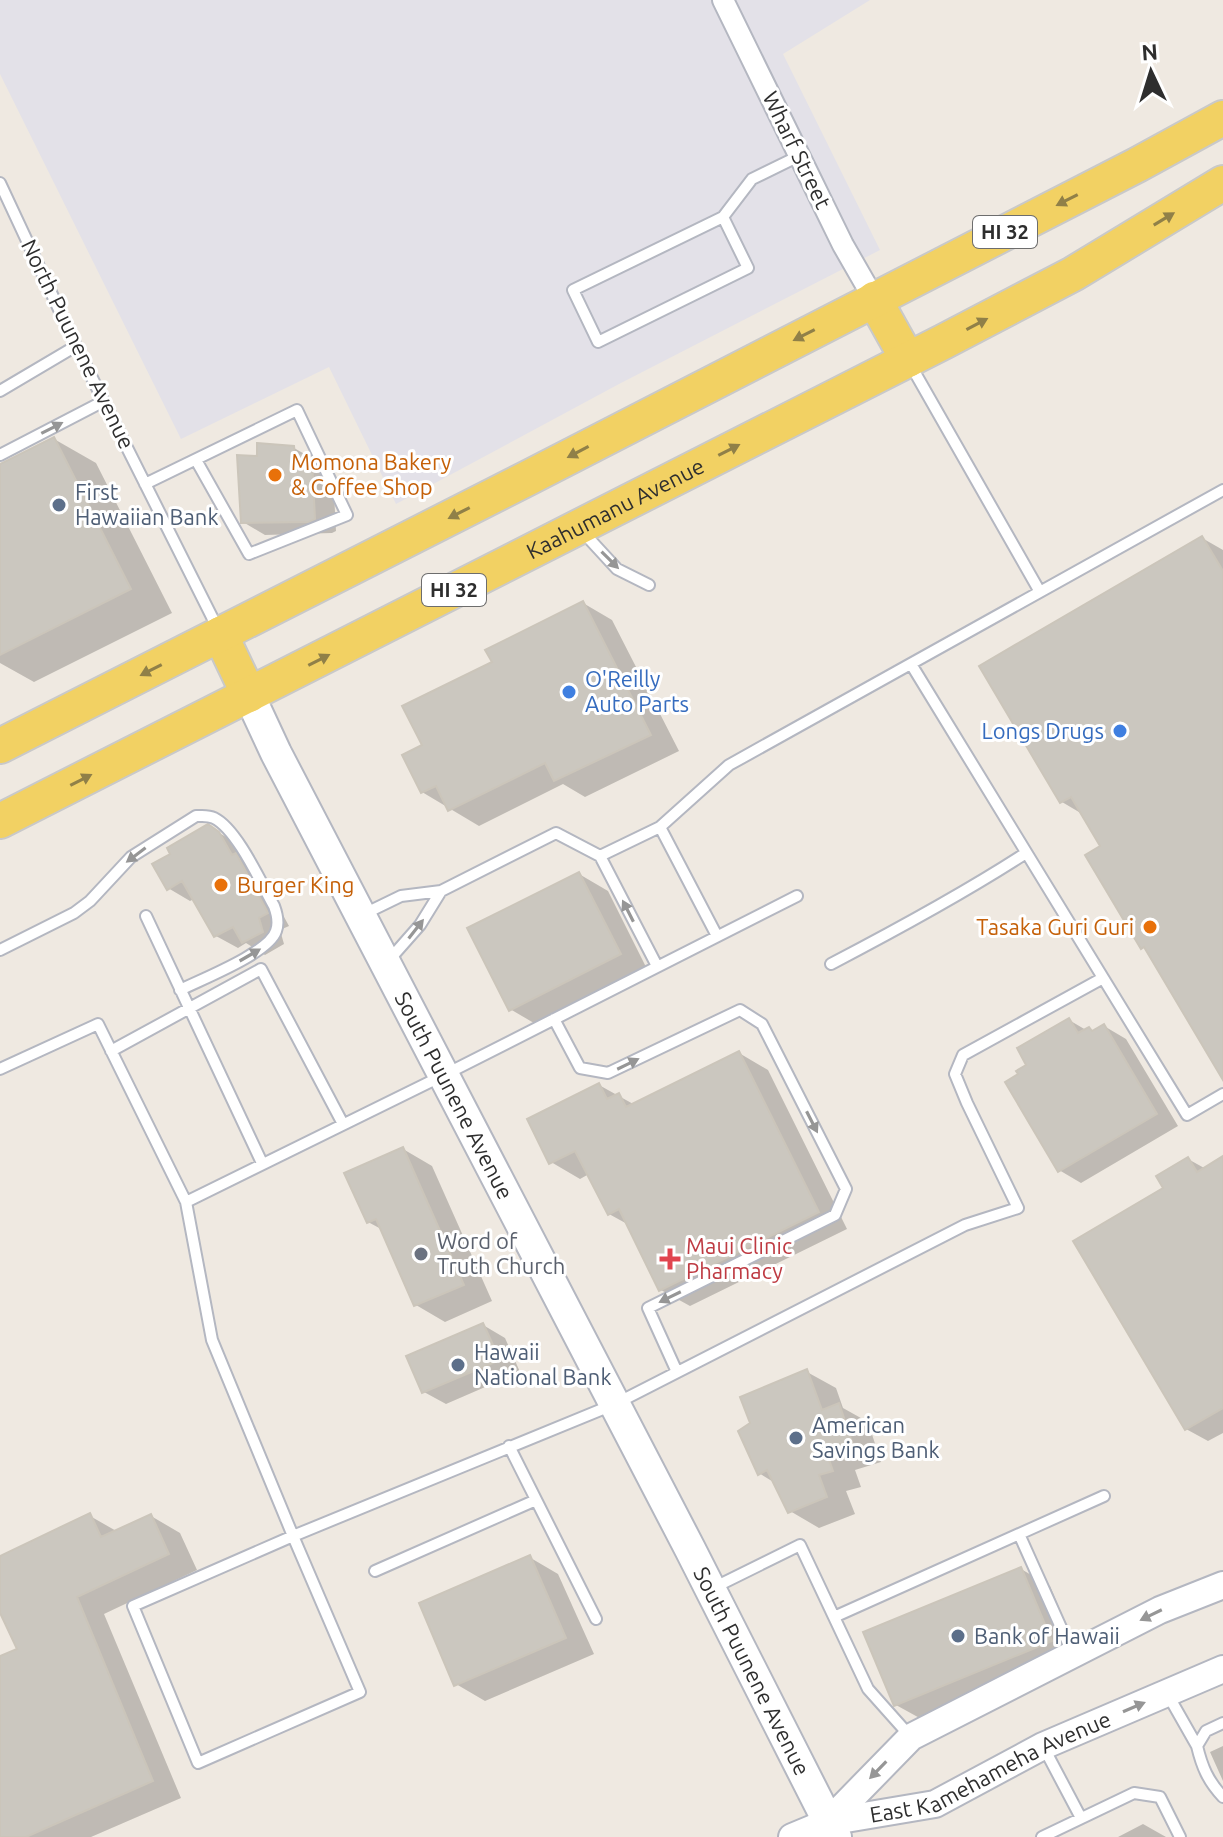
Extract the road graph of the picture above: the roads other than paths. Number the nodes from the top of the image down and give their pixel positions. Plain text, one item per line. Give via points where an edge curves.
1 (723, 0) edge
2 (1223, 118) edge
3 (799, 156) junction
4 (0, 183) edge
5 (1223, 183) edge
6 (723, 217) junction
7 (874, 299) junction
8 (76, 346) junction
9 (908, 360) junction
10 (0, 391) edge
11 (104, 401) junction
12 (0, 455) edge
13 (196, 460) junction
14 (145, 484) junction
15 (1223, 490) edge
16 (578, 527) junction
17 (649, 585) dead end
18 (1040, 592) junction
19 (220, 634) junction
20 (911, 664) junction
21 (249, 695) junction
22 (0, 746) edge
23 (0, 821) edge
24 (660, 827) junction
25 (1026, 853) junction
26 (600, 856) junction
27 (441, 891) junction
28 (797, 896) dead end
29 (362, 915) junction
30 (146, 916) dead end
31 (717, 936) junction
32 (0, 950) edge
33 (386, 963) junction
34 (831, 964) dead end
35 (657, 966) junction
36 (1103, 978) junction
37 (180, 990) junction
38 (189, 1008) junction
39 (554, 1019) junction
40 (111, 1051) junction
41 (0, 1069) edge
42 (444, 1075) junction
43 (1223, 1094) edge
44 (343, 1124) junction
45 (262, 1163) junction
46 (186, 1202) junction
47 (677, 1372) junction
48 (615, 1404) junction
49 (509, 1446) junction
50 (1104, 1496) dead end
51 (536, 1500) junction
52 (1019, 1534) junction
53 (293, 1536) junction
54 (375, 1571) dead end
55 (1223, 1585) edge
56 (711, 1589) junction
57 (834, 1617) junction
58 (596, 1619) dead end
59 (1073, 1654) junction
60 (1223, 1669) edge
61 (1167, 1693) junction
62 (1223, 1723) edge
63 (911, 1737) junction
64 (1043, 1746) junction
65 (1197, 1746) junction
66 (1223, 1797) edge
67 (1081, 1818) junction
68 (832, 1829) edge
69 (792, 1837) edge
70 (1042, 1837) edge
71 (1180, 1837) edge

1 - 3 street, Wharf Street
2 -> 7 main road, HI 32
3 - 6 lane via 752,179
3 - 7 street, Wharf Street
4 - 8 lane, North Puunene Avenue
9 -> 5 main road, Kaahumanu Avenue / HI 32 via 1073,274
6 - 6 lane via 748,268 598,342 573,290
7 - 9 main road
7 -> 19 main road, HI 32
8 - 10 lane
8 - 11 lane, North Puunene Avenue
16 -> 9 main road, Kaahumanu Avenue / HI 32
9 - 18 lane
12 -> 11 lane
11 - 14 lane, North Puunene Avenue
13 - 13 lane via 297,410 347,515 249,554
13 - 14 lane
14 - 19 lane, North Puunene Avenue
15 - 18 lane
16 -> 17 lane via 617,569
21 -> 16 main road, Kaahumanu Avenue / HI 32
18 - 20 lane
19 - 21 main road
19 -> 22 main road, HI 32
20 - 24 lane via 729,765
20 - 25 lane
23 -> 21 main road, Kaahumanu Avenue / HI 32
21 - 29 main road, South Puunene Avenue
24 - 26 lane
24 - 31 lane
25 - 34 lane via 971,889
25 - 36 lane
26 - 27 lane via 556,833
35 -> 26 lane
27 - 29 lane via 401,896
33 -> 27 lane
28 - 31 lane
29 - 33 main road, South Puunene Avenue
30 - 37 lane
31 - 35 lane
37 -> 32 lane via 259,950 276,931 274,906 236,838 208,815 196,816 131,857 74,913
33 - 42 main road, South Puunene Avenue
35 - 39 lane
36 - 43 lane via 1187,1115
36 - 47 lane via 963,1055 955,1074 1018,1208 965,1225
37 - 38 lane
38 - 40 lane
38 - 44 lane via 261,969
38 - 45 lane
39 - 42 lane
39 -> 47 lane via 580,1068 608,1073 740,1010 762,1024 846,1189 835,1215 648,1308
40 - 41 lane via 98,1024
40 - 46 lane
42 - 44 lane
42 - 48 main road, South Puunene Avenue
44 - 45 lane
45 - 46 lane
46 - 53 lane via 212,1340
47 - 48 lane
48 - 49 lane
48 - 56 main road, South Puunene Avenue
49 - 51 lane
49 - 53 lane
50 - 52 lane
51 - 54 lane
51 - 58 lane
52 - 57 lane
52 - 59 lane
53 - 53 lane via 360,1692 198,1763 133,1606
55 -> 59 street, East Kamehameha Avenue
56 - 57 lane via 800,1545
56 - 68 main road, South Puunene Avenue
57 - 63 lane via 868,1689
59 - 63 street, East Kamehameha Avenue
60 - 61 street, East Kamehameha Avenue
64 -> 61 street, East Kamehameha Avenue
61 - 65 lane
62 - 65 lane via 1206,1731
63 -> 68 street, East Kamehameha Avenue
64 - 67 lane
64 - 68 street, East Kamehameha Avenue via 935,1804
65 - 66 lane via 1205,1775
67 - 70 lane
67 - 71 lane via 1134,1793 1160,1797
68 - 69 street

